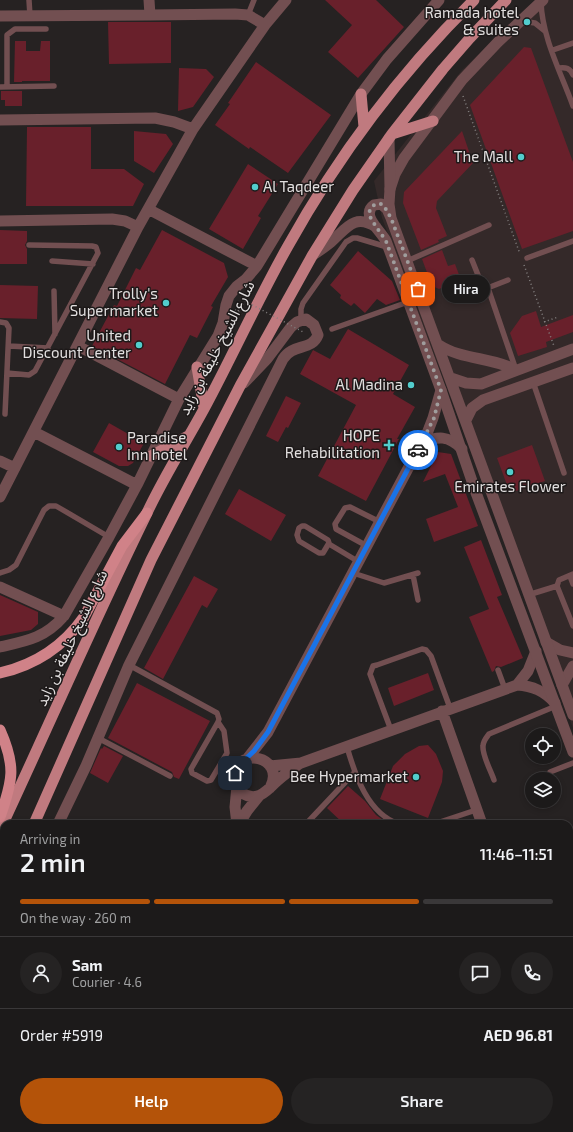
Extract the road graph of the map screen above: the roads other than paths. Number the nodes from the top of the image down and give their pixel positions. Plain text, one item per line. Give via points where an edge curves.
1 (30, 0) edge
2 (149, 0) edge
3 (254, 0) edge
4 (286, 0) edge
5 (439, 0) edge
6 (474, 0) edge
7 (506, 0) edge
8 (542, 1) edge
9 (248, 15) junction
10 (0, 16) edge
11 (30, 16) junction
12 (150, 16) junction
13 (521, 21) junction
14 (265, 25) junction
15 (46, 29) dead end
16 (546, 32) junction
17 (573, 43) edge
18 (553, 50) junction
19 (559, 68) junction
20 (573, 75) edge
21 (54, 86) dead end
22 (0, 87) edge
23 (7, 87) junction
24 (361, 94) junction
25 (571, 94) edge
26 (573, 106) edge
27 (0, 120) edge
28 (433, 121) junction
29 (364, 127) junction
30 (193, 129) junction
31 (391, 136) junction
32 (390, 189) junction
33 (148, 209) junction
34 (391, 218) junction
35 (0, 220) edge
36 (488, 225) dead end
37 (138, 227) junction
38 (376, 227) junction
39 (573, 241) edge
40 (28, 245) dead end
41 (388, 247) junction
42 (312, 256) junction
43 (527, 258) dead end
44 (472, 260) dead end
45 (52, 261) dead end
46 (407, 261) junction
47 (93, 264) junction
48 (257, 266) junction
49 (508, 280) dead end
50 (486, 289) junction
51 (54, 291) dead end
52 (462, 298) dead end
53 (408, 302) junction
54 (301, 320) junction
55 (0, 322) edge
56 (332, 329) dead end
57 (55, 335) junction
58 (439, 345) junction
59 (9, 346) junction
60 (78, 346) junction
61 (48, 348) junction
62 (573, 349) edge
63 (197, 367) junction
64 (573, 368) edge
65 (516, 370) junction
66 (7, 373) junction
67 (450, 378) junction
68 (533, 382) junction
69 (481, 384) junction
70 (240, 386) junction
71 (441, 390) junction
72 (179, 399) junction
73 (483, 400) junction
74 (204, 408) junction
75 (5, 414) dead end
76 (466, 420) junction
77 (34, 432) junction
78 (188, 436) junction
79 (421, 443) junction
80 (462, 449) junction
81 (152, 456) junction
82 (0, 461) edge
83 (14, 468) junction
84 (564, 473) dead end
85 (137, 485) junction
86 (0, 497) edge
87 (147, 512) junction
88 (380, 522) junction
89 (109, 537) junction
90 (328, 544) junction
91 (367, 546) junction
92 (359, 562) junction
93 (0, 573) edge
94 (353, 573) junction
95 (571, 575) edge
96 (573, 584) edge
97 (557, 586) junction
98 (0, 587) edge
99 (528, 595) junction
100 (418, 600) dead end
101 (64, 616) junction
102 (573, 626) edge
103 (546, 642) junction
104 (0, 647) edge
105 (536, 651) junction
106 (573, 654) edge
107 (129, 665) junction
108 (573, 666) edge
109 (498, 670) dead end
110 (0, 673) edge
111 (517, 685) junction
112 (562, 685) junction
113 (505, 689) junction
114 (556, 704) junction
115 (446, 710) junction
116 (573, 715) edge
117 (218, 722) junction
118 (0, 730) edge
119 (391, 730) junction
120 (268, 732) junction
121 (98, 738) junction
122 (347, 747) junction
123 (573, 752) edge
124 (247, 759) junction
125 (301, 763) junction
126 (573, 763) edge
127 (269, 765) junction
128 (550, 772) dead end
129 (354, 773) junction
130 (170, 776) dead end
131 (494, 780) dead end
132 (237, 786) junction
133 (270, 788) junction
134 (259, 796) junction
135 (476, 810) junction
136 (0, 817) edge
137 (5, 820) edge
138 (36, 820) edge
139 (60, 820) edge
140 (237, 820) edge
141 (241, 820) edge
142 (310, 820) edge
143 (392, 820) edge
144 (446, 820) edge
145 (480, 820) edge

1 - 11 lane
2 - 12 street
3 - 9 lane
4 - 14 street
5 - 24 street via 387,59
6 - 29 main road, شارع الشيخ خليفة بن زايد via 409,70
7 - 31 main road via 443,69
8 - 13 street
8 - 16 lane via 542,17
9 - 12 street
9 - 14 street
10 - 11 street
11 - 12 street
13 - 16 lane via 535,23
13 - 28 street via 480,61
14 - 30 street
15 - 23 lane via 15,29 7,35
16 - 18 lane
17 - 18 lane
18 - 19 lane
19 - 20 lane via 568,68
19 - 25 lane
21 - 23 lane
22 - 23 lane
24 - 29 main road
24 - 48 street
25 - 26 lane
27 - 30 street via 155,118
28 - 31 main road
28 - 32 street via 399,166
29 - 74 main road, شارع الشيخ خليفة بن زايد via 288,246
30 - 33 street
31 - 32 street
31 - 42 main road via 353,190
32 - 34 street
33 - 37 street
33 - 48 street
34 - 38 street via 384,206 374,205 369,213
34 - 46 street
35 - 37 street via 112,219
36 - 46 lane
37 - 60 street
38 - 41 street
38 - 42 street via 362,221 351,224
39 - 43 lane
40 - 47 lane via 96,247 98,253
41 - 53 street
41 - 54 lane via 357,238 346,242 303,303
42 - 70 main road
44 - 50 lane
45 - 47 lane
46 - 58 street
47 - 57 lane
48 - 63 street via 233,291 226,305 220,330
49 - 50 lane
50 - 52 lane
50 - 65 lane
51 - 57 lane
53 - 56 lane
53 - 71 street
54 - 70 street via 291,327 267,359
54 - 107 street via 306,319 314,324 317,337 310,344 289,352 283,359
55 - 59 lane via 8,325
57 - 61 lane
58 - 65 street via 455,353 502,364
58 - 67 street
59 - 61 lane
59 - 66 lane
60 - 72 street
60 - 77 street
61 - 66 lane via 33,374
62 - 65 street
63 - 72 street
63 - 74 main road
64 - 68 street
65 - 69 street
66 - 75 lane
67 - 69 street
67 - 76 street
68 - 73 street
68 - 84 lane
69 - 73 street via 476,393
70 - 138 main road via 150,560
71 - 79 street via 434,418
71 - 80 street
72 - 81 street
73 - 76 street via 472,408
74 - 78 main road, شارع الشيخ خليفة بن زايد
76 - 99 street
77 - 83 street
77 - 85 street
78 - 81 main road
78 - 87 main road, شارع الشيخ خليفة بن زايد
79 - 80 street via 439,437 452,441
79 - 88 street
80 - 105 street
81 - 85 street
82 - 83 street
83 - 86 street
85 - 89 street
87 - 110 highway via 122,546 76,628 58,647 36,661
87 - 137 main road, شارع الشيخ خليفة بن زايد
88 - 91 street
88 - 91 lane via 350,507 345,508 336,524 336,529
89 - 93 lane via 56,506 49,506 44,510 16,565
89 - 101 street
90 - 90 lane via 328,540 305,526 300,527 297,532 299,542 319,553 324,552
90 - 92 lane
91 - 92 street
92 - 94 street
94 - 100 lane via 384,583 415,574
94 - 120 street
95 - 96 lane
95 - 97 lane via 560,580
97 - 99 lane
97 - 102 lane
98 - 101 street
99 - 103 street
101 - 104 street via 43,634 28,641
103 - 106 street
103 - 112 street
105 - 111 street via 528,671
105 - 114 street
107 - 117 lane via 214,711 219,716
107 - 121 street
108 - 112 street
109 - 113 lane
111 - 113 street
111 - 114 street via 526,685 542,691
112 - 116 street
113 - 115 street
114 - 123 street
114 - 131 lane via 489,734 483,746
115 - 119 street
115 - 119 lane via 431,656 426,650 422,649 373,666 370,674
115 - 135 street
117 - 117 lane via 191,769 192,773 207,781 212,778 227,753 224,731
118 - 136 highway via 12,770
119 - 122 street
120 - 124 street
120 - 127 street via 266,748
121 - 130 lane
121 - 139 street
122 - 125 street
122 - 129 lane
124 - 127 street via 260,758
124 - 132 street via 237,768
125 - 127 street
125 - 133 street
126 - 128 lane
127 - 133 street via 274,775
129 - 142 lane
129 - 143 lane via 371,802
132 - 134 street via 246,795
132 - 140 street via 235,807
133 - 134 street
134 - 141 street
135 - 144 lane
135 - 145 street

